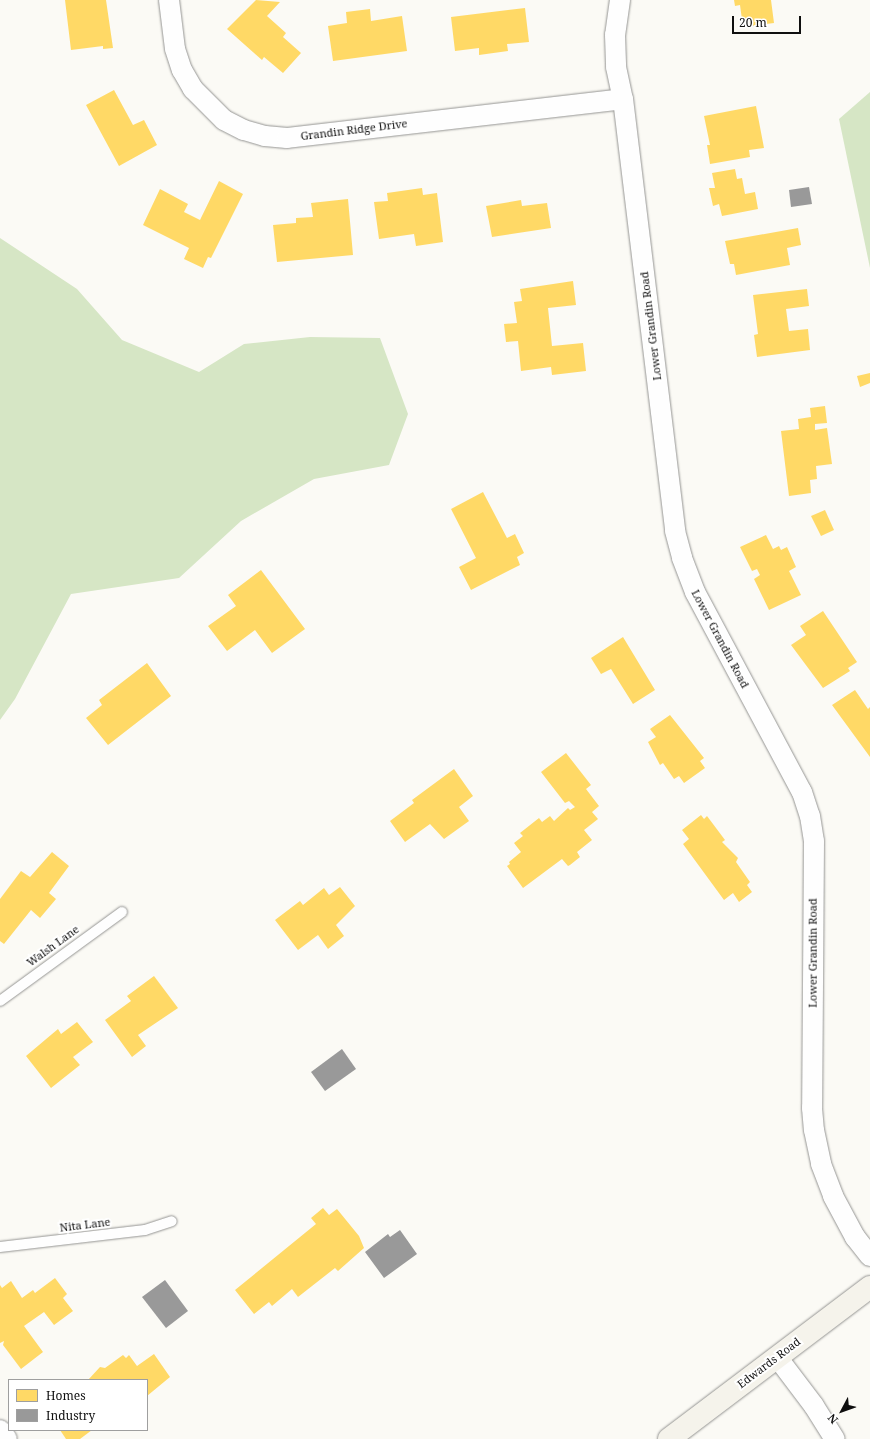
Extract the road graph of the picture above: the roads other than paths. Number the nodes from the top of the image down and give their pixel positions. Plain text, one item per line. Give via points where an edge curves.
1 (169, 0) edge
2 (620, 0) edge
3 (623, 99) junction
4 (122, 912) dead end
5 (0, 1001) edge
6 (172, 1221) dead end
7 (0, 1247) edge
8 (870, 1256) edge
9 (870, 1287) edge
10 (777, 1357) junction
11 (0, 1430) edge
12 (7, 1439) edge
13 (669, 1439) edge
14 (835, 1439) edge

1 - 3 street, Grandin Ridge Drive via 175,49 192,89 224,120 244,130 265,136 287,138
2 - 3 street, Lower Grandin Road via 615,35 616,67
3 - 8 street, Lower Grandin Road via 675,531 695,592 802,792 810,816 814,841 814,1130 821,1164 833,1196 855,1237
4 - 5 lane, Walsh Lane
6 - 7 lane, Nita Lane via 146,1230
9 - 10 street, Edwards Road
10 - 13 street, Edwards Road
10 - 14 street
11 - 12 street

